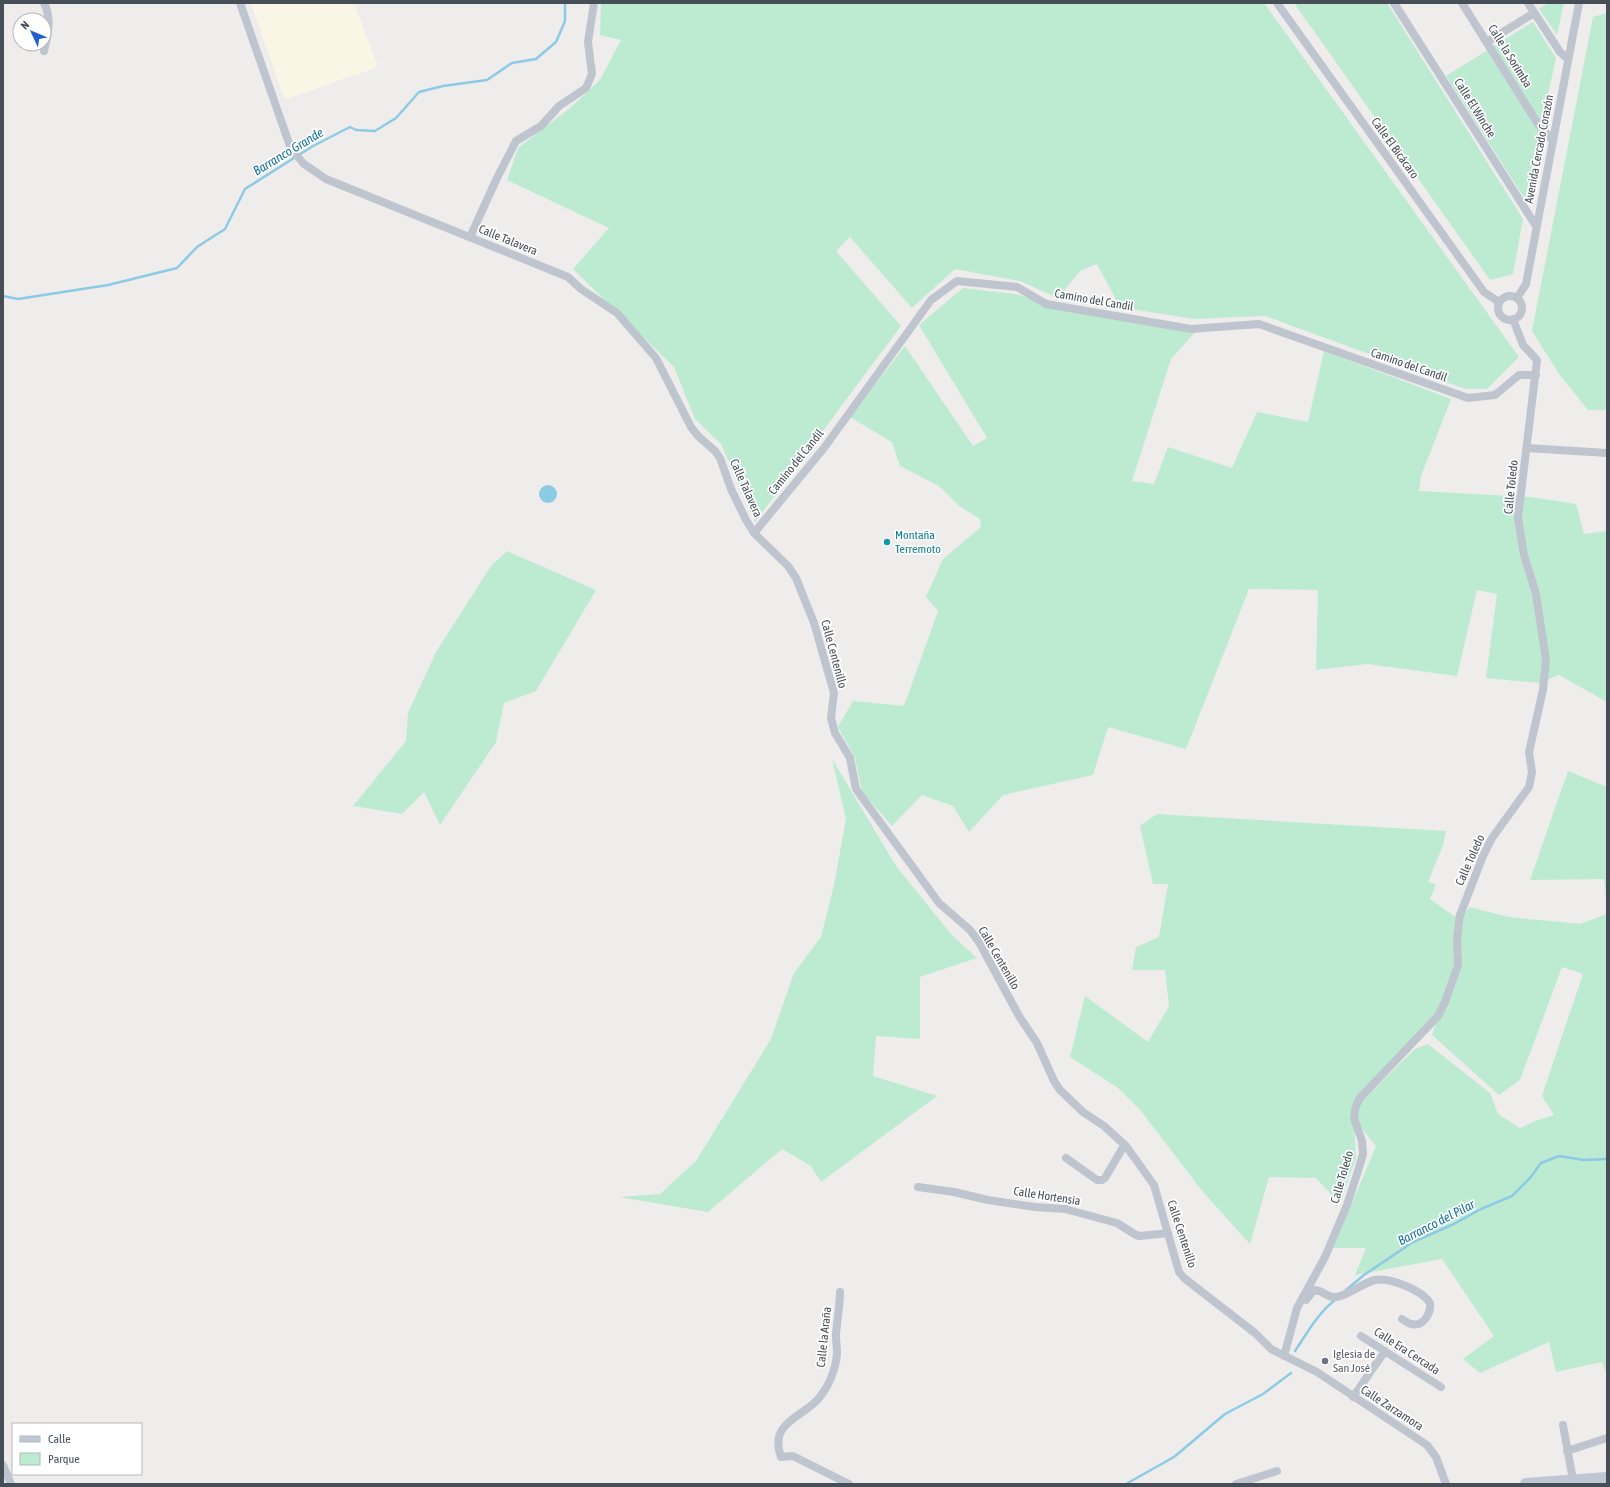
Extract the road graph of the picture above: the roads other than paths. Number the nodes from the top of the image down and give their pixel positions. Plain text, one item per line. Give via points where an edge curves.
1 (240, 3) edge
2 (594, 3) edge
3 (1277, 3) edge
4 (1394, 3) edge
5 (1462, 3) edge
6 (1528, 3) edge
7 (1579, 3) edge
8 (1534, 13) junction
9 (1487, 42) junction
10 (1568, 59) junction
11 (1553, 141) junction
12 (1536, 226) junction
13 (470, 237) junction
14 (1517, 298) junction
15 (1499, 302) junction
16 (1513, 319) junction
17 (1536, 375) junction
18 (1527, 448) junction
19 (1607, 453) edge
20 (754, 533) junction
21 (1126, 1146) junction
22 (1066, 1158) dead end
23 (918, 1187) dead end
24 (1168, 1233) junction
25 (840, 1292) dead end
26 (1297, 1308) junction
27 (1402, 1319) dead end
28 (1361, 1336) dead end
29 (1385, 1351) junction
30 (1284, 1356) junction
31 (1441, 1387) dead end
32 (1353, 1397) junction
33 (1563, 1425) dead end
34 (1607, 1438) edge
35 (1567, 1451) junction
36 (3, 1465) edge
37 (1278, 1471) dead end
38 (1573, 1480) junction
39 (1606, 1480) edge
40 (11, 1484) edge
41 (849, 1484) edge
42 (1236, 1484) edge
43 (1446, 1484) edge
44 (1526, 1484) edge

1 - 13 street, Calle Talavera via 296,157 326,178
2 - 13 street via 588,42 592,74 586,88 559,106 541,126 516,141
3 - 15 street, Calle El Bicácaro via 1484,292
4 - 12 street, Calle El Winche
5 - 9 street, Calle la Sorimba
6 - 8 street
7 - 10 street, Avenida Cercado Corazón
8 - 9 street
8 - 10 street via 1560,52
9 - 11 street, Calle la Sorimba via 1538,124
10 - 11 street, Avenida Cercado Corazón
11 - 12 street, Avenida Cercado Corazón
12 - 14 street, Avenida Cercado Corazón via 1526,284
13 - 20 street, Calle Talavera via 568,277 617,314 656,358 691,427 720,458 731,489
14 - 15 street via 1510,296
14 - 16 street via 1522,309
15 - 16 street via 1498,310 1502,317
16 - 17 street, Calle Toledo via 1523,345 1537,360
17 - 18 street, Calle Toledo
17 - 20 street, Camino del Candil via 1519,375 1495,395 1468,398 1259,324 1191,329 1046,304 1018,288 957,280 931,300 824,448
18 - 19 street
18 - 26 street, Calle Toledo via 1518,518 1524,555 1536,594 1546,660 1543,690 1529,752 1532,772 1529,787 1492,838 1483,856 1460,915 1456,939 1458,965 1438,1016 1358,1099 1354,1118 1362,1141 1358,1171 1325,1257
20 - 21 street, Calle Centenillo via 788,566 796,578 814,623 834,693 831,718 835,733 850,758 856,788 939,903 970,930 979,942 1019,1016 1037,1043 1060,1090
21 - 22 street via 1102,1180 1097,1180
21 - 24 street, Calle Centenillo via 1154,1185
23 - 24 street, Calle Hortensia via 988,1200 1065,1209 1117,1223 1140,1236
24 - 30 street, Calle Centenillo via 1179,1272 1184,1278
25 - 41 street, Calle la Araña via 837,1354 831,1377 816,1402 786,1424 780,1435 778,1447 781,1457 793,1456
26 - 27 street via 1302,1307 1314,1290 1328,1296 1339,1296 1375,1280 1382,1280 1409,1287 1419,1292 1430,1303 1431,1311 1419,1324
26 - 30 street, Calle Toledo
28 - 29 street, Calle Era Cercada
29 - 31 street, Calle Era Cercada
29 - 32 street
30 - 32 street, Calle Zarzamora via 1317,1372
32 - 43 street, Calle Zarzamora via 1427,1445 1436,1457
33 - 35 street
34 - 35 street
35 - 38 street
36 - 40 street
37 - 42 street
38 - 39 main road
38 - 44 main road

